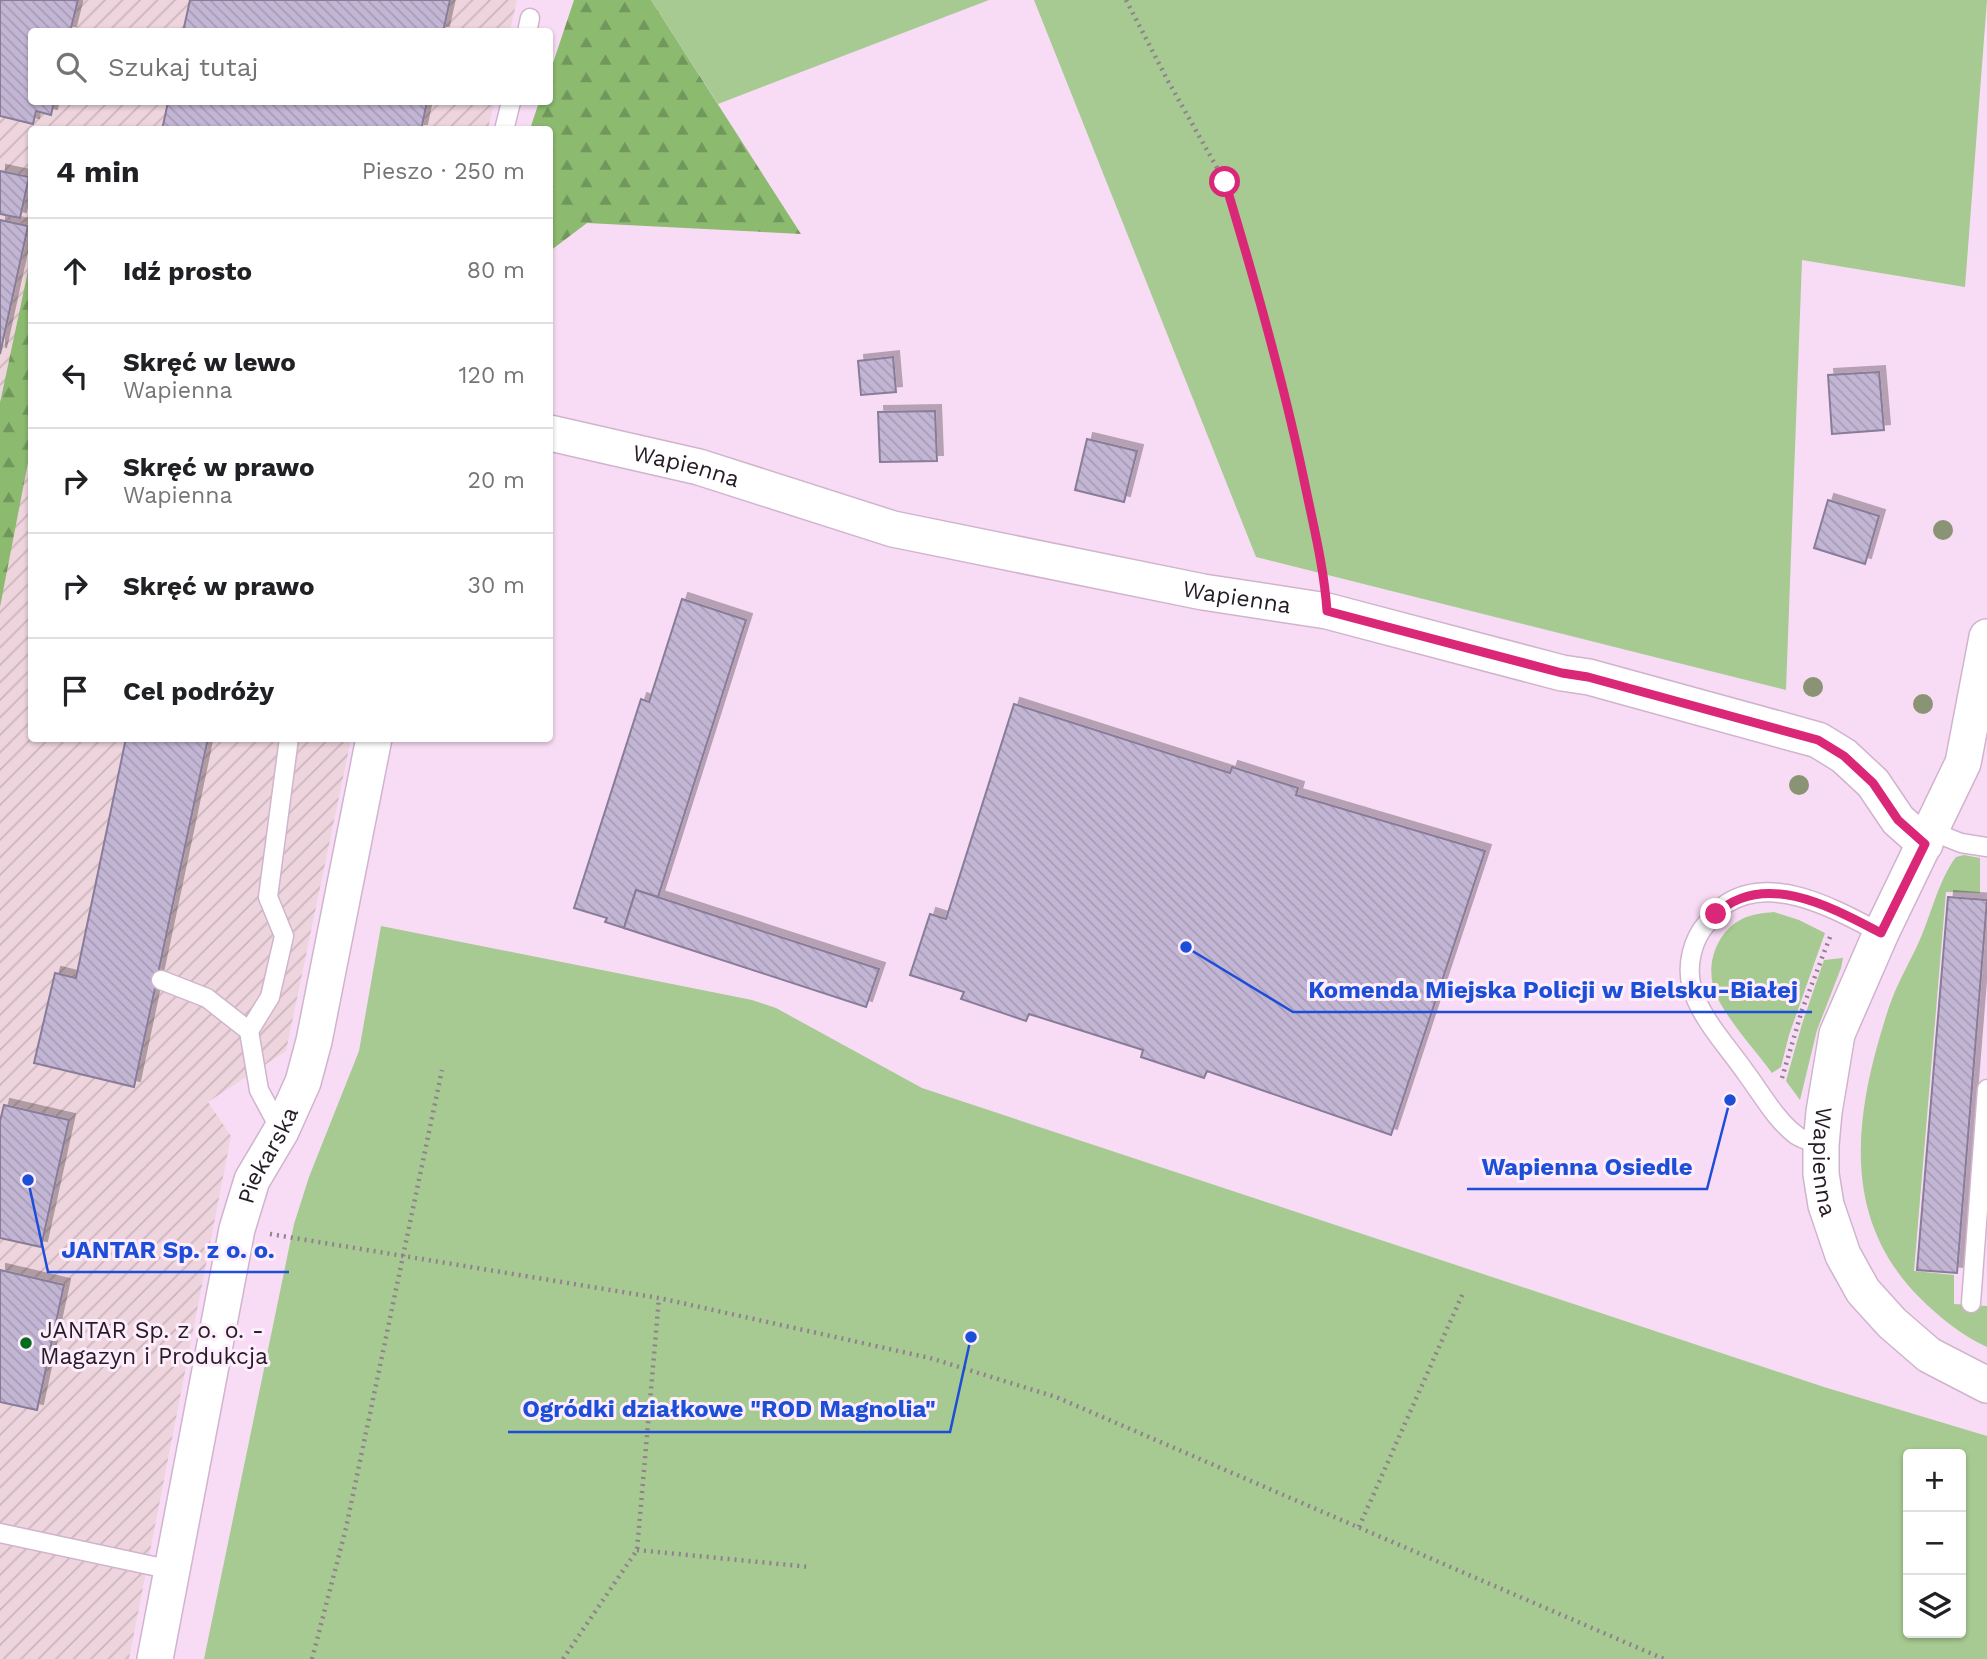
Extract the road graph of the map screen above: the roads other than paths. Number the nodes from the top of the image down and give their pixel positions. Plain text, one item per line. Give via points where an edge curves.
1 (510, 105) edge
2 (506, 126) edge
3 (553, 434) edge
4 (1987, 638) edge
5 (288, 742) edge
6 (373, 742) edge
7 (1928, 838) junction
8 (1987, 847) edge
9 (1881, 933) junction
10 (161, 980) dead end
11 (249, 1031) junction
12 (1987, 1089) edge
13 (281, 1131) junction
14 (1821, 1145) junction
15 (1971, 1303) dead end
16 (1987, 1385) edge
17 (0, 1533) edge
18 (172, 1570) junction
19 (155, 1659) edge

1 - 2 lane
3 - 7 street, Wapienna via 699,467 893,529 1203,592 1327,611 1818,740 1873,783 1898,820
4 - 7 street, Wapienna via 1963,763
5 - 11 lane via 268,897 284,936 270,996
6 - 13 street, Piekarska via 314,1041 303,1082
7 - 8 lane
7 - 9 street, Wapienna
9 - 14 street, Wapienna via 1837,1034
9 - 14 lane via 1803,898 1761,893 1726,904 1693,946 1689,966 1692,987 1706,1017 1777,1114 1797,1136
10 - 11 lane via 207,998
11 - 13 lane via 258,1090
12 - 15 lane
13 - 18 street, Piekarska via 252,1181 237,1229
14 - 16 street, Wapienna via 1826,1205 1843,1255 1863,1291 1929,1355
17 - 18 lane
18 - 19 street, Piekarska

